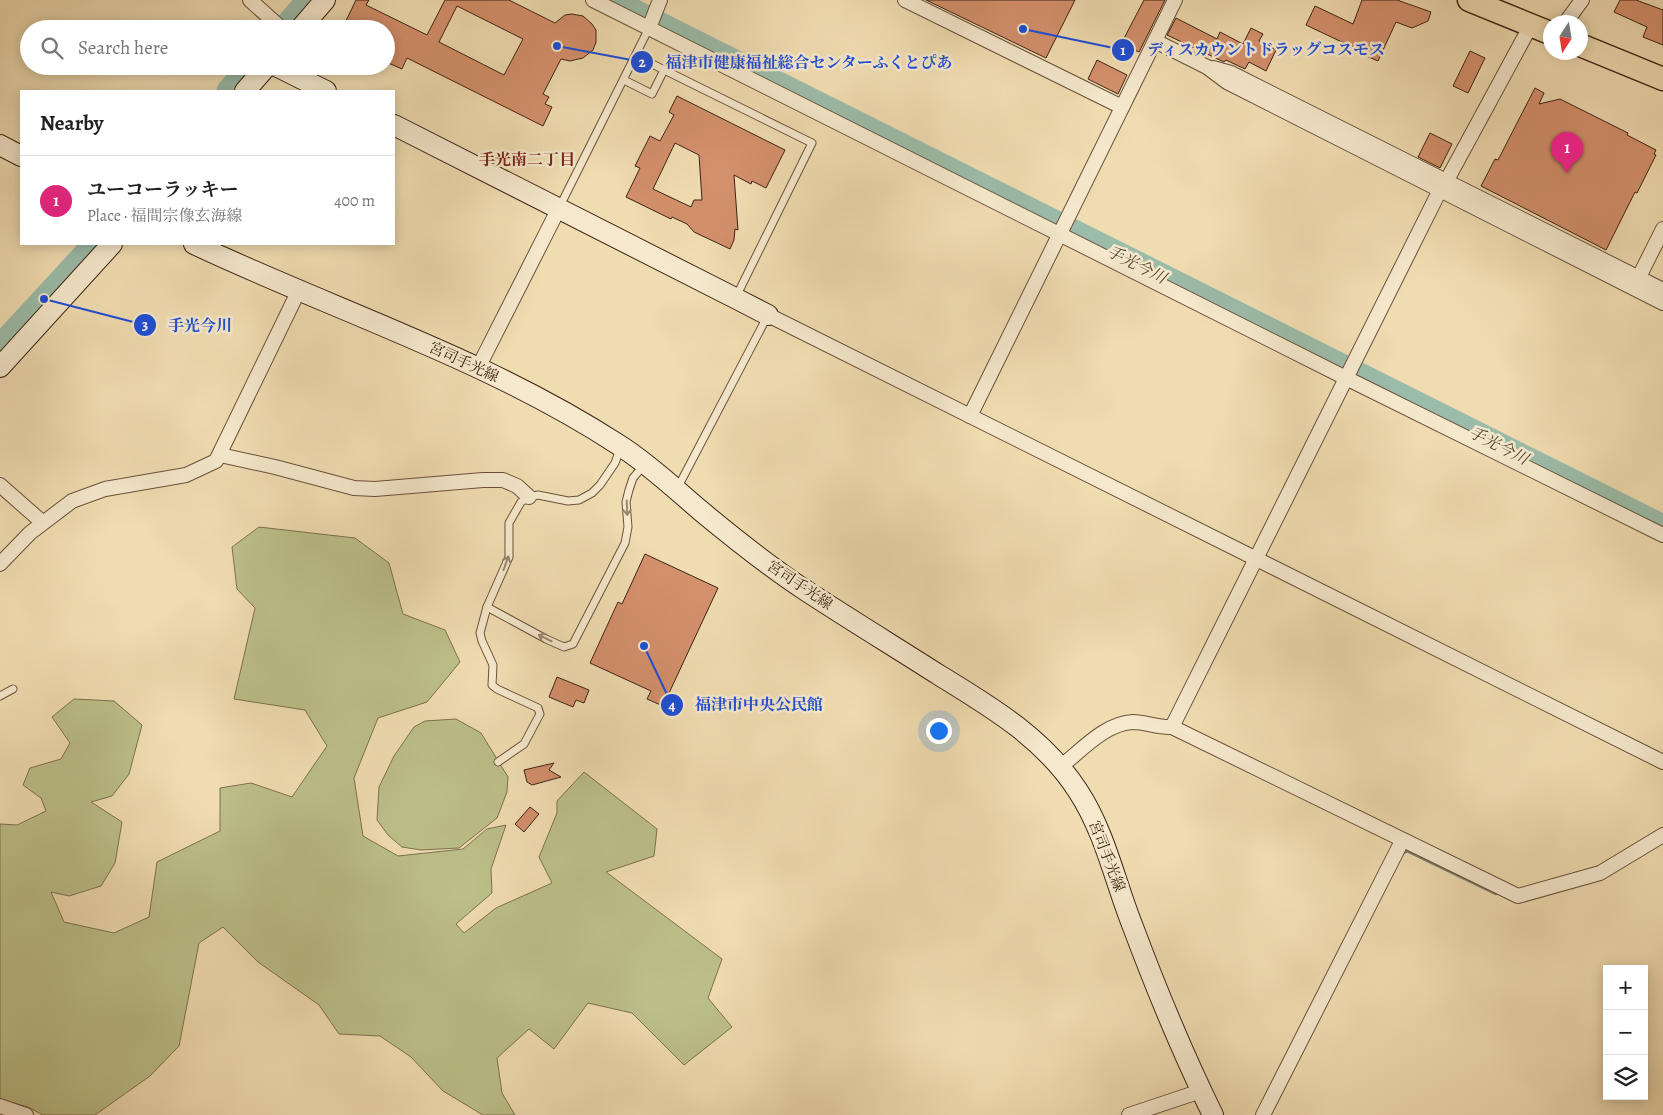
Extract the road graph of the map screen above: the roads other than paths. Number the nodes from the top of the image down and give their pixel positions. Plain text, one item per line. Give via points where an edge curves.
1 (250, 0) edge
2 (325, 0) edge
3 (593, 0) edge
4 (660, 0) edge
5 (904, 0) edge
6 (1175, 0) edge
7 (1470, 0) edge
8 (1582, 0) edge
9 (1571, 15) edge
10 (272, 20) edge
11 (308, 20) edge
12 (651, 22) junction
13 (1541, 29) edge
14 (1155, 41) junction
15 (1588, 48) edge
16 (636, 56) junction
17 (664, 70) junction
18 (259, 75) edge
19 (294, 75) edge
20 (1663, 79) edge
21 (624, 80) junction
22 (246, 90) edge
23 (324, 90) edge
24 (1122, 107) junction
25 (395, 126) edge
26 (0, 145) edge
27 (20, 155) edge
28 (1443, 185) junction
29 (559, 208) junction
30 (1062, 229) junction
31 (1663, 229) edge
32 (111, 245) edge
33 (196, 245) edge
34 (1636, 283) junction
35 (299, 290) junction
36 (1663, 290) edge
37 (735, 298) junction
38 (1663, 303) edge
39 (768, 316) junction
40 (0, 367) edge
41 (478, 368) junction
42 (1348, 373) junction
43 (970, 416) junction
44 (622, 447) junction
45 (220, 455) junction
46 (645, 464) junction
47 (0, 485) edge
48 (676, 490) junction
49 (529, 497) junction
50 (42, 522) junction
51 (1663, 535) edge
52 (1255, 558) junction
53 (0, 564) edge
54 (487, 607) junction
55 (13, 690) dead end
56 (0, 696) edge
57 (1172, 727) junction
58 (498, 762) dead end
59 (1663, 762) edge
60 (1060, 767) junction
61 (1663, 835) edge
62 (1402, 840) junction
63 (1202, 1092) junction
64 (0, 1106) edge
65 (26, 1115) edge
66 (1129, 1115) edge
67 (1213, 1115) edge
68 (1263, 1115) edge

1 - 10 street
2 - 11 main road
3 - 12 street
4 - 12 street
5 - 24 street
6 - 14 street
7 - 13 main road
8 - 9 street
12 - 16 lane
12 - 30 street
13 - 28 street
14 - 24 street
14 - 28 street via 1207,67 1227,82 1323,125
15 - 20 main road
16 - 17 lane
16 - 21 lane
17 - 21 lane via 652,94
17 - 37 lane via 812,143
18 - 22 main road
19 - 23 main road
21 - 29 lane
24 - 30 street
25 - 29 main road
26 - 27 main road
28 - 34 street
28 - 42 street
29 - 37 main road
29 - 41 street
30 - 42 street
30 - 43 street
31 - 34 street
32 - 40 main road
33 - 35 main road, 宮司手光線
34 - 36 street
34 - 38 street
35 - 41 main road, 宮司手光線
35 - 45 street
37 - 39 main road
39 - 43 street
39 - 48 lane
41 - 44 main road, 宮司手光線
42 - 51 street
42 - 52 street
43 - 52 street
44 - 46 main road, 宮司手光線
44 - 49 lane via 600,485 579,500 538,495
45 - 49 street via 354,488 503,480 517,486
45 - 50 street via 216,461 186,475 105,489 72,501
46 - 48 main road, 宮司手光線
46 -> 54 lane via 633,478 629,490 625,543 573,644 564,647
47 - 50 street
48 - 60 main road, 宮司手光線 via 804,590 1010,721 1034,739
54 -> 49 lane via 509,557 508,523 521,502
50 - 53 street
52 - 57 street
52 - 59 street
54 - 58 lane via 480,634 493,665 492,685 538,708 540,714 524,744
55 - 56 lane
57 - 60 street via 1160,728 1133,722 1114,727
57 - 62 street
60 - 63 main road, 宮司手光線 via 1079,792 1098,828 1133,927
61 - 62 street via 1600,873 1518,896
62 - 68 street
63 - 66 street
63 - 67 main road, 宮司手光線
64 - 65 street

